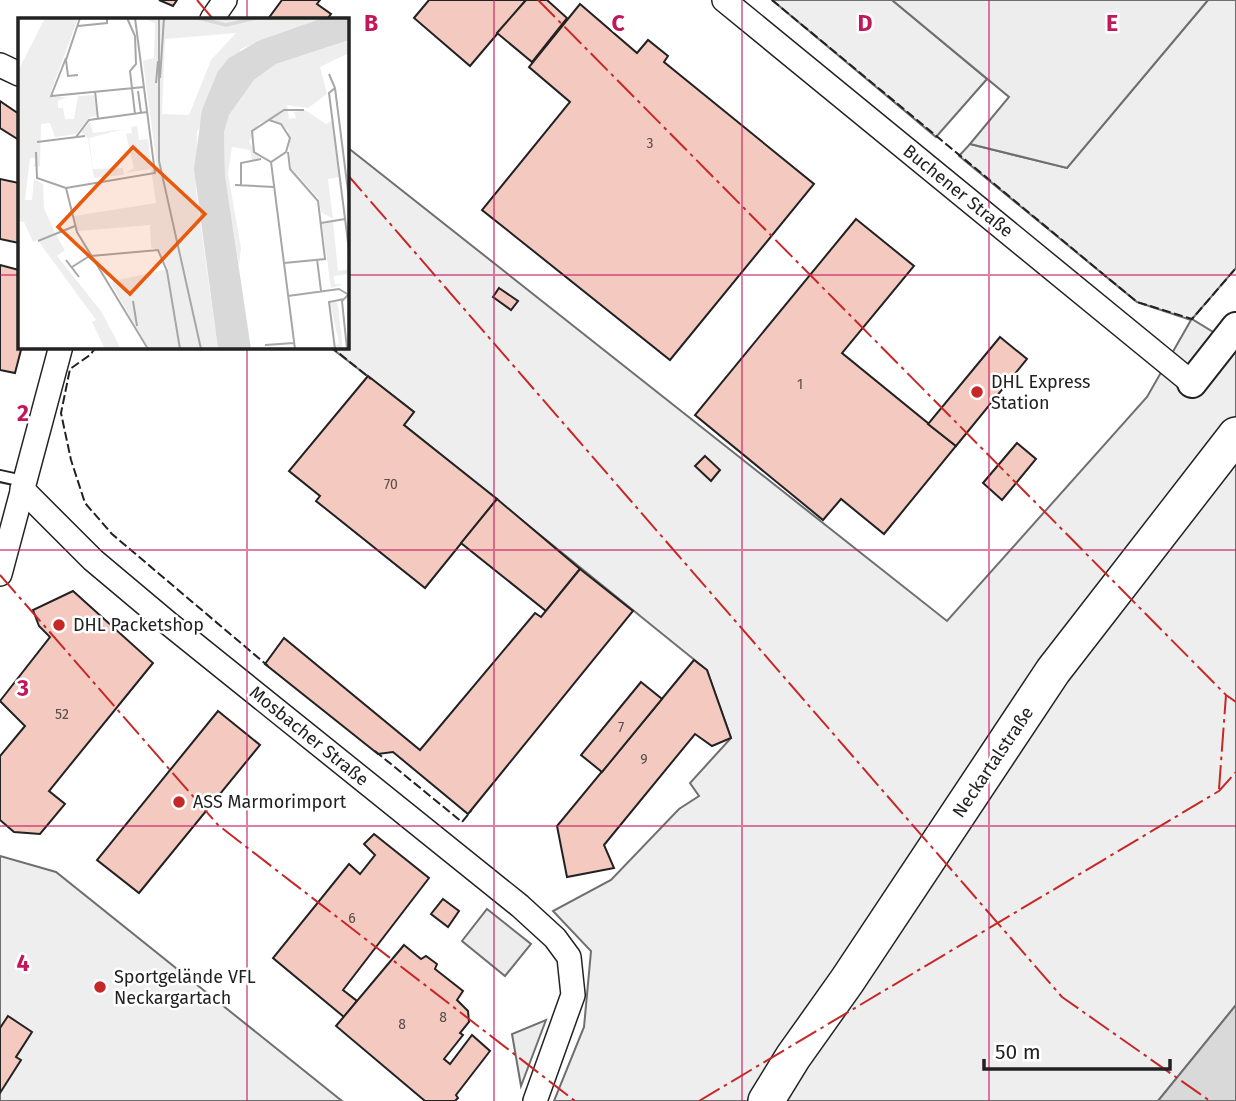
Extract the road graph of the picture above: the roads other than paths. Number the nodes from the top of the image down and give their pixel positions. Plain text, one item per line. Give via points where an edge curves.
1 (225, 0) edge
2 (724, 0) edge
3 (213, 18) edge
4 (0, 65) edge
5 (18, 74) edge
6 (1236, 327) edge
7 (60, 348) edge
8 (1192, 383) joint
9 (1236, 435) edge
10 (0, 476) edge
11 (22, 485) junction
12 (0, 574) edge
13 (535, 1101) edge
14 (766, 1101) edge

1 - 3 street
2 - 8 street, Buchener Straße
4 - 5 street
6 - 8 street
7 - 11 street
9 - 14 main road, Neckartalstraße via 1053,671
10 - 11 lane
11 - 12 street
11 - 13 street, Mosbacher Straße via 93,560 555,938 569,957 573,995

